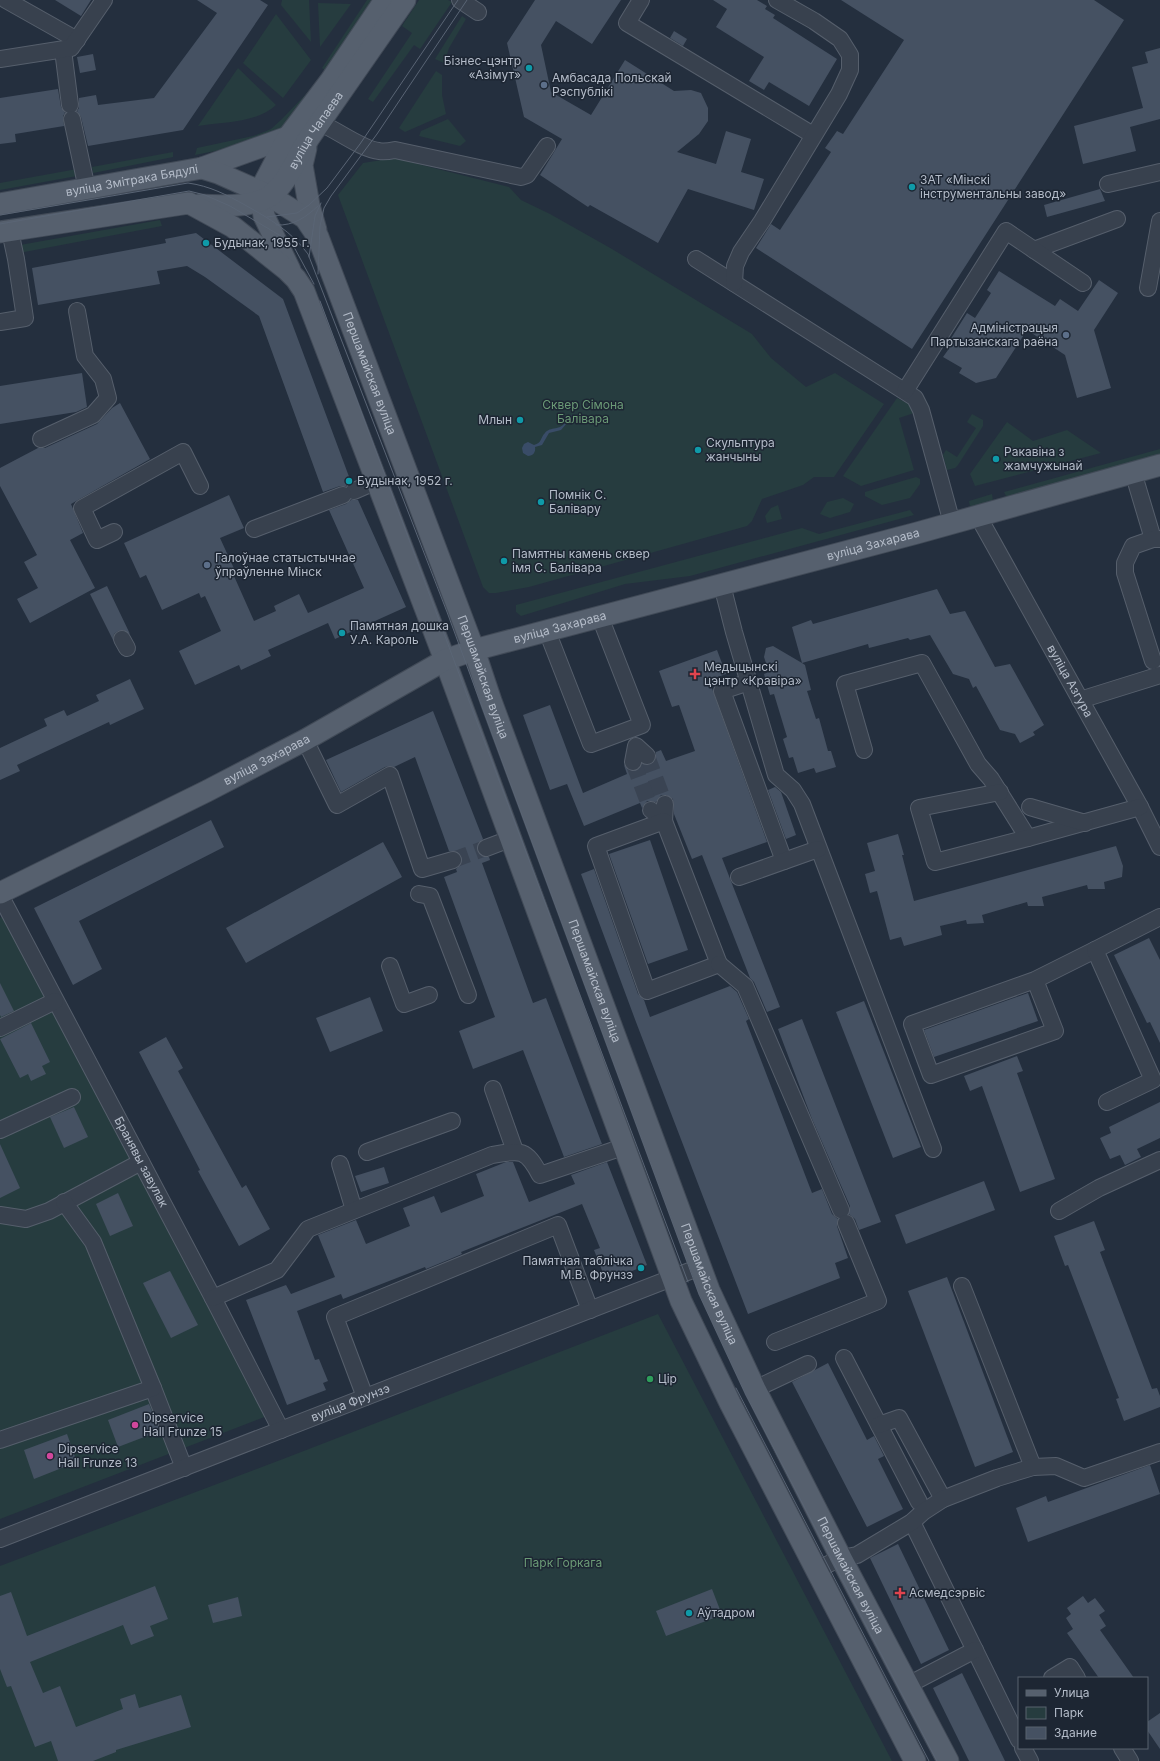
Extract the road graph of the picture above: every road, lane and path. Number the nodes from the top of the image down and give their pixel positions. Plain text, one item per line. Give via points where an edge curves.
1 (6, 0) edge
2 (104, 0) edge
3 (385, 0) edge
4 (404, 0) edge
5 (460, 0) edge
6 (641, 0) edge
7 (777, 0) edge
8 (478, 12) dead end
9 (77, 40) junction
10 (62, 50) junction
11 (0, 59) edge
12 (314, 131) junction
13 (813, 135) junction
14 (288, 137) junction
15 (547, 146) dead end
16 (202, 168) junction
17 (1160, 172) edge
18 (1108, 184) dead end
19 (87, 189) junction
20 (263, 196) junction
21 (0, 204) edge
22 (194, 205) junction
23 (1117, 219) dead end
24 (1160, 221) edge
25 (5, 231) edge
26 (318, 237) junction
27 (1034, 250) junction
28 (696, 259) dead end
29 (294, 277) junction
30 (734, 283) junction
31 (1083, 283) dead end
32 (1148, 288) dead end
33 (77, 311) dead end
34 (0, 322) edge
35 (905, 391) junction
36 (41, 440) dead end
37 (1160, 465) edge
38 (1134, 472) junction
39 (377, 481) junction
40 (200, 486) dead end
41 (978, 516) junction
42 (952, 523) junction
43 (254, 529) dead end
44 (114, 532) dead end
45 (1156, 539) edge
46 (722, 585) junction
47 (600, 617) junction
48 (547, 631) junction
49 (474, 650) junction
50 (445, 660) junction
51 (1157, 668) edge
52 (749, 682) junction
53 (1080, 700) junction
54 (630, 730) junction
55 (304, 740) junction
56 (864, 750) dead end
57 (639, 755) tunnel mouth
58 (1000, 792) junction
59 (658, 807) tunnel mouth
60 (1030, 807) dead end
61 (1140, 807) junction
62 (664, 821) junction
63 (1085, 823) junction
64 (1028, 838) junction
65 (510, 839) junction
66 (1160, 846) edge
67 (486, 848) tunnel mouth
68 (818, 849) junction
69 (452, 860) tunnel mouth
70 (784, 861) junction
71 (739, 877) dead end
72 (0, 894) edge
73 (419, 894) dead end
74 (1160, 917) edge
75 (1095, 950) junction
76 (720, 964) junction
77 (390, 966) dead end
78 (1035, 980) junction
79 (429, 995) dead end
80 (468, 996) dead end
81 (55, 1001) junction
82 (0, 1028) edge
83 (493, 1089) dead end
84 (72, 1097) dead end
85 (1107, 1102) dead end
86 (452, 1121) dead end
87 (0, 1130) edge
88 (623, 1147) junction
89 (933, 1149) dead end
90 (515, 1151) junction
91 (367, 1152) dead end
92 (1160, 1160) edge
93 (141, 1162) junction
94 (340, 1164) dead end
95 (64, 1202) junction
96 (354, 1210) junction
97 (1059, 1211) dead end
98 (0, 1215) edge
99 (700, 1267) junction
100 (672, 1278) junction
101 (962, 1286) dead end
102 (213, 1298) junction
103 (590, 1310) junction
104 (775, 1342) dead end
105 (844, 1358) dead end
106 (808, 1364) dead end
107 (152, 1388) junction
108 (755, 1389) junction
109 (365, 1397) junction
110 (879, 1425) junction
111 (281, 1430) junction
112 (0, 1440) edge
113 (1160, 1452) edge
114 (1033, 1467) junction
115 (184, 1468) junction
116 (943, 1499) junction
117 (919, 1502) dead end
118 (912, 1522) junction
119 (0, 1539) edge
120 (841, 1558) junction
121 (816, 1570) junction
122 (975, 1650) junction
123 (1054, 1677) edge
124 (1076, 1677) edge
125 (908, 1685) junction
126 (1018, 1738) edge
127 (1024, 1749) edge
128 (1123, 1749) edge
129 (915, 1761) edge
130 (948, 1761) edge
131 (1030, 1761) edge
132 (1130, 1761) edge

1 - 9 street
2 - 9 street
3 - 14 main road, вуліца Чапаева
4 - 12 main road, вуліца Чапаева
5 - 8 street
6 - 13 street via 627,23
7 - 13 street via 840,39 850,55 850,70 839,94
9 - 10 street via 71,48
10 - 11 street
10 - 19 street via 71,112
12 - 15 street via 333,128 367,148 379,151 395,150 521,176 527,175
12 - 20 main road, вуліца Чапаева via 280,186
12 - 26 main road via 302,165
13 - 30 street via 741,252 735,266
14 - 16 main road
14 - 20 main road, вуліца Чапаева
16 - 19 main road, вуліца Змітрака Бядулі
16 - 20 main road, вуліца Змітрака Бядулі via 218,173
17 - 18 street
19 - 21 main road, вуліца Змітрака Бядулі
20 - 22 main road via 230,206
20 - 26 main road, Першамайская вуліца via 305,218
20 - 29 main road via 264,216
22 - 25 main road via 190,203
22 - 29 main road via 233,227
23 - 27 street
24 - 32 street
25 - 34 street via 16,259 25,318
26 - 49 main road, Першамайская вуліца
27 - 31 street
27 - 35 street via 1006,231
28 - 30 street
29 - 39 main road via 304,291
30 - 35 street
33 - 36 street via 86,356 103,379 108,398 93,415
35 - 42 street via 915,398 921,410
37 - 38 main road, вуліца Захарава
38 - 41 main road, вуліца Захарава
38 - 45 street
39 - 43 street
39 - 50 main road
40 - 44 street via 183,452 82,508 97,540
41 - 42 main road, вуліца Захарава
41 - 53 street, вуліца Азгура
42 - 46 main road, вуліца Захарава
45 - 51 street via 1133,546 1125,563 1125,573
46 - 47 main road, вуліца Захарава
46 - 52 street
47 - 48 main road, вуліца Захарава
47 - 54 street via 642,725
48 - 49 main road, вуліца Захарава
48 - 54 street via 591,744
49 - 50 main road, вуліца Захарава
49 - 99 main road, Першамайская вуліца
50 - 55 main road, вуліца Захарава
50 - 65 main road
51 - 53 street
52 - 68 street via 776,775 802,804
52 - 70 street via 722,690
53 - 61 street, вуліца Азгура
54 - 57 street
55 - 69 street via 337,805 390,776 422,869
55 - 72 main road, вуліца Захарава
56 - 58 street via 845,684 922,663 978,764
58 - 64 street
58 - 64 street via 919,808 935,862
59 - 62 street
60 - 63 street
61 - 63 street
61 - 66 street, вуліца Азгура
62 - 76 street
62 - 76 street via 596,846 647,991
63 - 64 street
65 - 67 street
65 - 88 main road
68 - 70 street
68 - 89 street
70 - 71 street
72 - 81 street, Бранявы завулак
73 - 80 street via 430,896
74 - 75 street
75 - 78 street
75 - 85 street via 1153,1080
76 - 104 street via 745,986 878,1301
77 - 79 street via 404,1004
78 - 78 street via 912,1024 930,1075 1054,1031
81 - 82 street
81 - 93 street, Бранявы завулак
83 - 90 street
84 - 87 street
86 - 91 street
88 - 90 street via 540,1175 532,1159
88 - 100 main road
90 - 96 street via 492,1155
92 - 97 street via 1098,1188
93 - 95 street
93 - 102 street, Бранявы завулак
94 - 96 street
95 - 98 street via 49,1211 26,1219
95 - 107 street via 93,1242
96 - 102 street via 308,1229 277,1270
99 - 100 street, вуліца Фрунзэ
99 - 108 main road, Першамайская вуліца
100 - 103 street, вуліца Фрунзэ
100 - 121 main road via 680,1301
101 - 114 street
102 - 111 street, Бранявы завулак
103 - 109 street, вуліца Фрунзэ
103 - 109 street via 558,1225 335,1317
105 - 110 street
106 - 108 street
107 - 112 street
107 - 115 street
108 - 120 main road, Першамайская вуліца
109 - 111 street, вуліца Фрунзэ
110 - 116 street via 899,1418
110 - 117 street
111 - 115 street, вуліца Фрунзэ
113 - 114 street via 1084,1478 1056,1466
114 - 116 street
115 - 119 street, вуліца Фрунзэ
116 - 118 street
118 - 120 street via 857,1555
118 - 122 street
120 - 121 street
120 - 125 main road, Першамайская вуліца
121 - 129 main road
122 - 125 street
122 - 126 street
123 - 124 street via 1070,1667
125 - 130 main road, Першамайская вуліца
127 - 131 street
128 - 132 street

